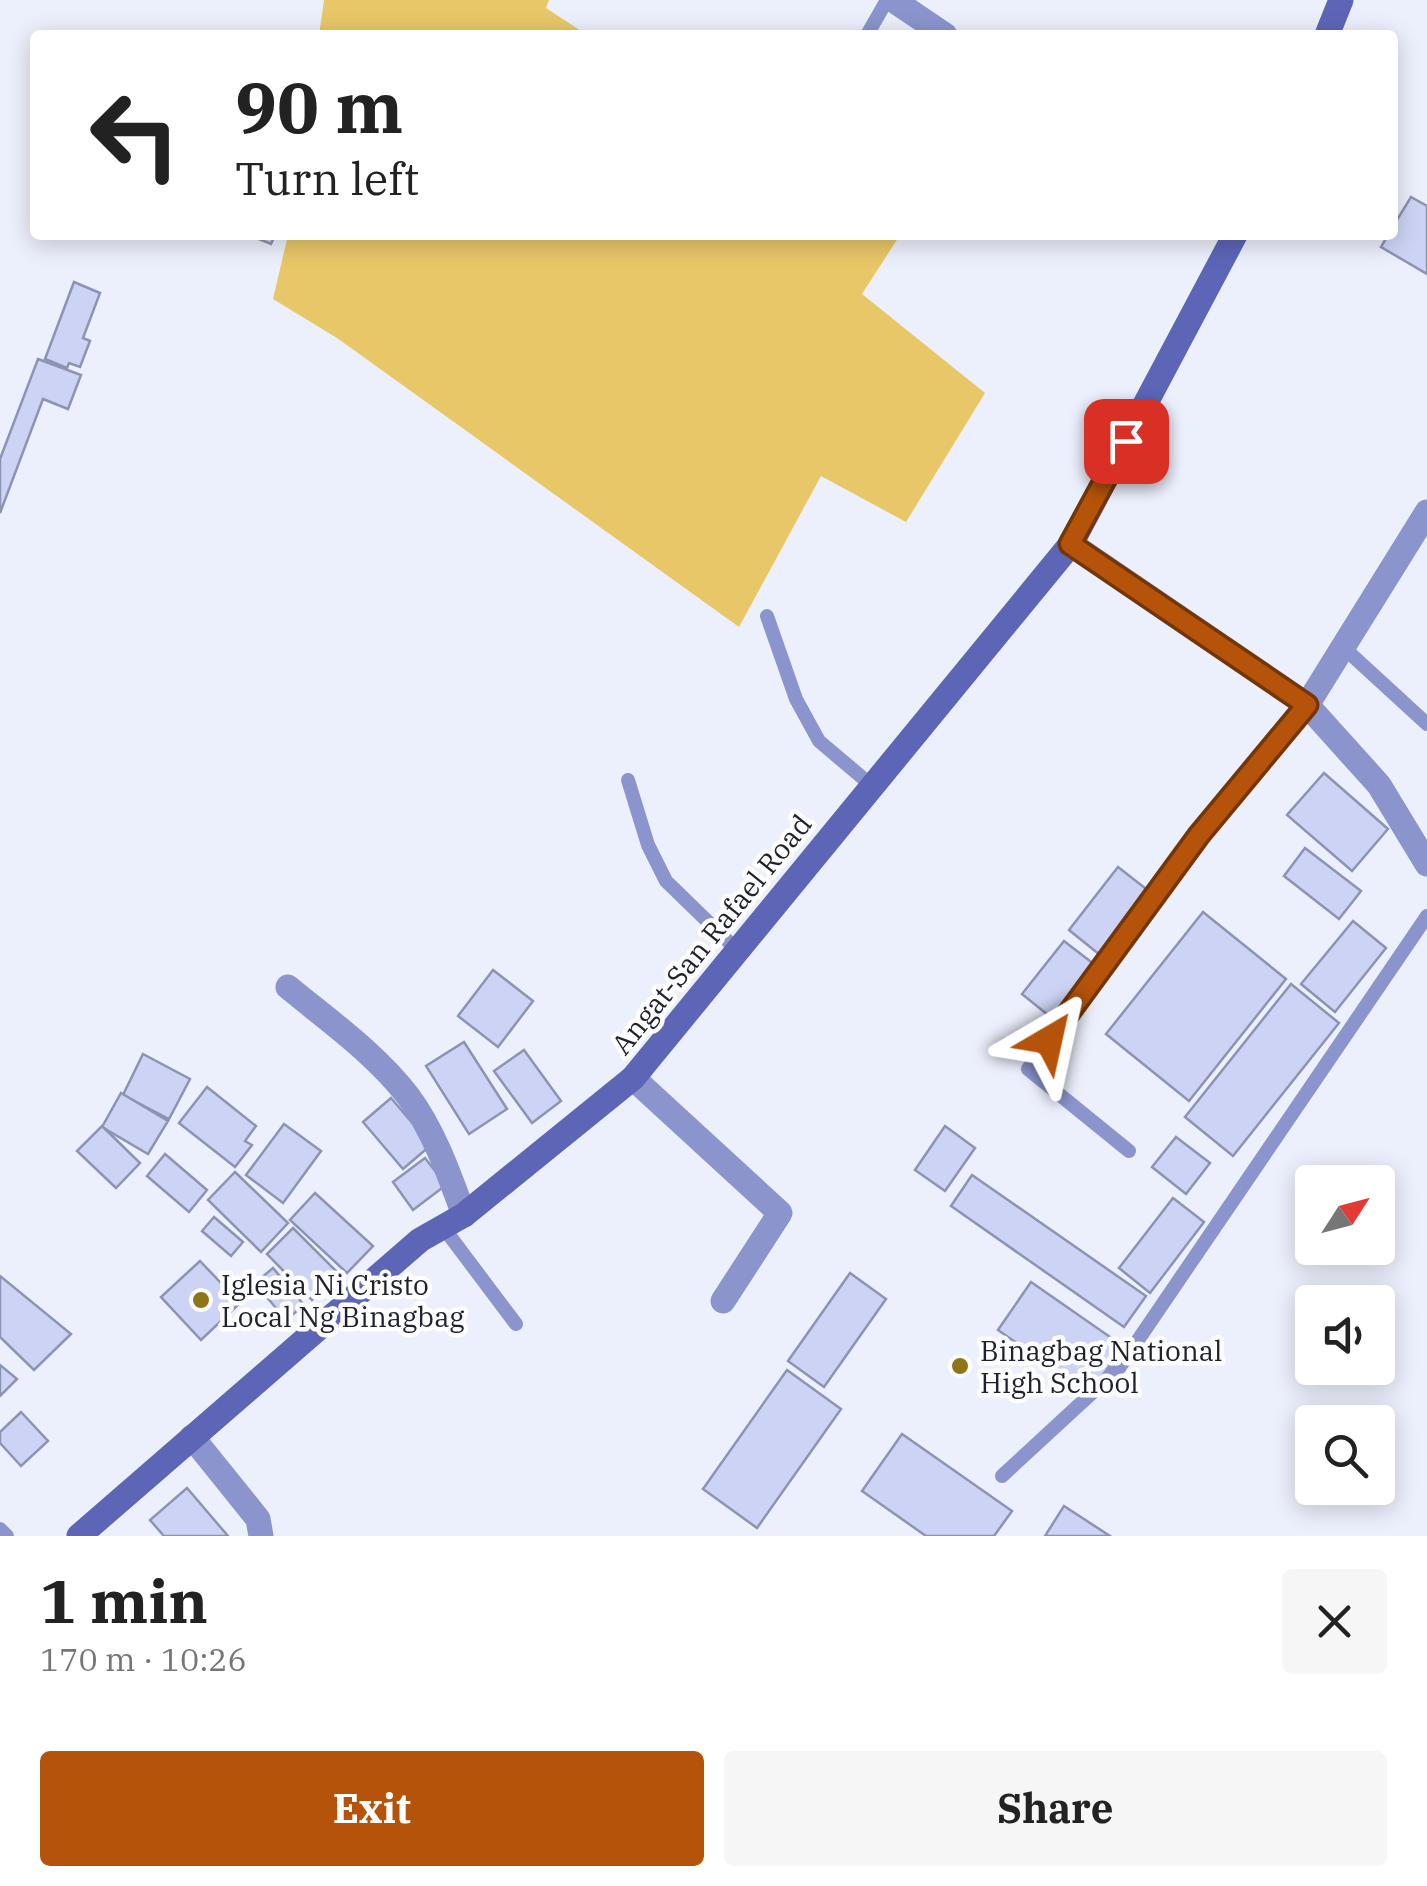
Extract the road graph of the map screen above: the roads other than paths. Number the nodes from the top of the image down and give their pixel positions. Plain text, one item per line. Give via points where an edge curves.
1 (890, 0) edge
2 (1341, 0) edge
3 (870, 30) edge
4 (937, 30) edge
5 (1329, 30) edge
6 (1232, 240) edge
7 (1427, 512) edge
8 (1070, 544) junction
9 (767, 616) dead end
10 (1343, 647) junction
11 (1307, 705) junction
12 (1427, 724) edge
13 (628, 780) dead end
14 (871, 785) junction
15 (1427, 864) edge
16 (1427, 916) edge
17 (737, 950) junction
18 (288, 987) dead end
19 (633, 1078) junction
20 (1129, 1151) dead end
21 (453, 1221) junction
22 (723, 1301) dead end
23 (516, 1324) dead end
24 (192, 1438) junction
25 (1002, 1476) dead end
26 (0, 1529) edge
27 (7, 1536) edge
28 (79, 1536) edge
29 (261, 1536) edge

1 - 3 lane
1 - 4 street
2 - 5 main road
6 - 8 main road, Angat-San Rafael Road
7 - 10 street
8 - 11 street
8 - 14 main road, Angat-San Rafael Road
9 - 14 lane via 796,699 819,741
10 - 11 street
10 - 12 lane
11 - 15 street via 1379,785
11 - 20 lane via 1199,835 1028,1069
13 - 17 lane via 666,880
14 - 17 main road, Angat-San Rafael Road
16 - 25 lane via 1119,1368
17 - 19 main road, Angat-San Rafael Road
18 - 21 street via 408,1096 434,1143
19 - 21 main road, Angat-San Rafael Road
19 - 22 street via 780,1212
21 - 23 lane
21 - 24 main road, Angat-San Rafael Road via 420,1240
24 - 28 main road, Angat-San Rafael Road
24 - 29 street via 258,1519
26 - 27 lane

